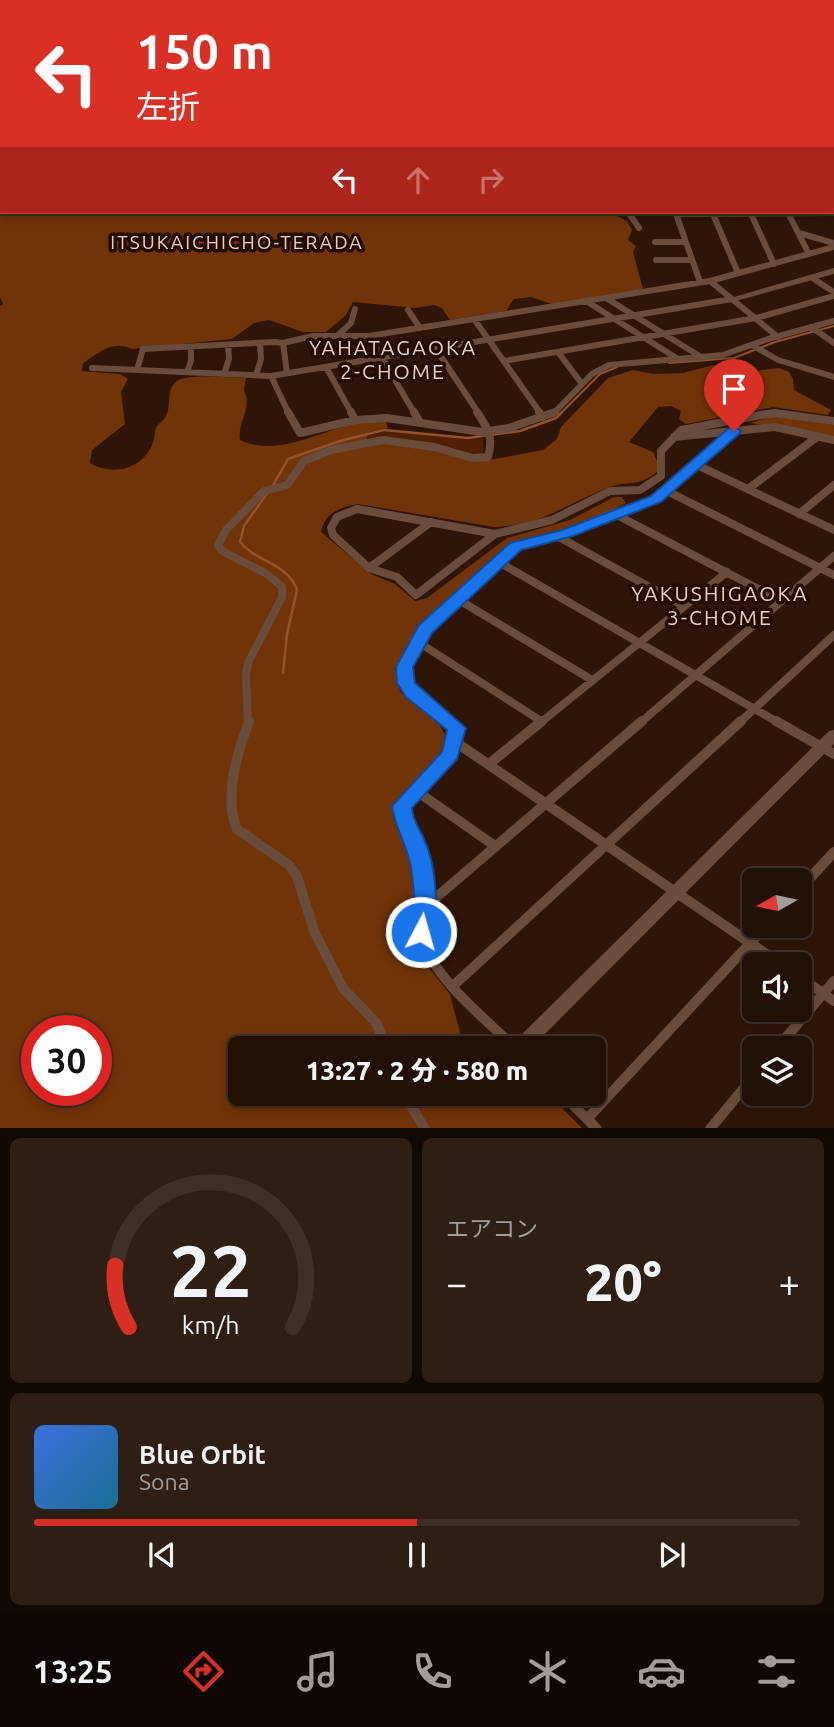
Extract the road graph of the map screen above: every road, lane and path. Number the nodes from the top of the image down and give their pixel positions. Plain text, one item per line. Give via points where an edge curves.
1 (629, 214) edge
2 (713, 214) junction
3 (751, 214) junction
4 (788, 214) joint
5 (639, 228) dead end
6 (799, 233) junction
7 (655, 242) dead end
8 (685, 242) junction
9 (834, 245) edge
10 (809, 254) junction
11 (656, 260) dead end
12 (692, 260) junction
13 (774, 264) junction
14 (834, 271) edge
15 (738, 273) junction
16 (812, 278) junction
17 (709, 281) junction
18 (700, 282) junction
19 (834, 294) edge
20 (606, 298) junction
21 (732, 299) junction
22 (586, 301) junction
23 (355, 309) dead end
24 (408, 310) dead end
25 (635, 315) junction
26 (614, 318) junction
27 (756, 318) junction
28 (474, 319) junction
29 (834, 321) edge
30 (420, 328) junction
31 (815, 330) junction
32 (663, 333) junction
33 (338, 335) junction
34 (319, 336) junction
35 (369, 337) junction
36 (644, 337) junction
37 (778, 337) junction
38 (488, 340) junction
39 (260, 343) junction
40 (283, 343) junction
41 (834, 343) edge
42 (228, 345) junction
43 (320, 346) dead end
44 (191, 347) junction
45 (756, 347) junction
46 (436, 349) junction
47 (558, 352) junction
48 (772, 356) junction
49 (382, 357) junction
50 (703, 358) junction
51 (678, 359) junction
52 (504, 361) junction
53 (326, 367) junction
54 (92, 368) dead end
55 (137, 370) junction
56 (834, 371) edge
57 (187, 372) junction
58 (287, 373) junction
59 (224, 374) junction
60 (256, 375) junction
61 (271, 376) junction
62 (834, 377) edge
63 (582, 384) junction
64 (543, 417) junction
65 (355, 420) junction
66 (419, 421) junction
67 (834, 421) edge
68 (490, 431) junction
69 (734, 431) junction
70 (817, 436) junction
71 (674, 438) junction
72 (834, 440) edge
73 (695, 464) junction
74 (834, 485) edge
75 (747, 489) junction
76 (665, 490) junction
77 (614, 513) junction
78 (799, 514) junction
79 (431, 522) junction
80 (834, 530) edge
81 (495, 534) junction
82 (557, 536) junction
83 (834, 556) edge
84 (498, 561) junction
85 (369, 568) junction
86 (820, 568) junction
87 (727, 572) junction
88 (834, 575) edge
89 (459, 600) junction
90 (781, 601) junction
91 (684, 606) junction
92 (834, 635) edge
93 (418, 642) junction
94 (639, 642) junction
95 (696, 674) junction
96 (592, 680) junction
97 (755, 708) junction
98 (541, 721) junction
99 (834, 735) edge
100 (454, 741) junction
101 (828, 751) edge
102 (489, 764) junction
103 (415, 790) junction
104 (545, 803) junction
105 (606, 845) junction
106 (495, 846) junction
107 (834, 852) edge
108 (812, 876) edge
109 (676, 892) junction
110 (425, 906) junction
111 (755, 938) edge
112 (750, 944) junction
113 (762, 952) edge
114 (834, 981) edge
115 (454, 985) junction
116 (812, 985) edge
117 (824, 993) junction
118 (834, 1000) edge
119 (382, 1036) edge
120 (506, 1036) edge
121 (530, 1036) edge
122 (788, 1036) edge
123 (742, 1090) edge
124 (411, 1106) edge
125 (574, 1106) edge
126 (592, 1124) edge
127 (424, 1128) edge
128 (711, 1128) edge

1 - 5 street
2 - 3 street
2 - 8 street via 676,214
2 - 15 street
3 - 4 street
3 - 13 street
4 - 6 street
6 - 9 street
6 - 10 street
7 - 8 street
8 - 12 street
9 - 10 street
10 - 13 street
11 - 12 street
12 - 18 street
13 - 15 street
14 - 16 street
15 - 17 street
16 - 19 street
16 - 21 street
17 - 18 street
17 - 21 street
18 - 20 street
19 - 27 street
20 - 22 street
20 - 25 street
21 - 25 street
21 - 27 street
22 - 26 street
22 - 28 street
23 - 33 street via 351,323
24 - 30 street
25 - 26 street
25 - 32 street
26 - 36 street
26 - 38 street
27 - 32 street
27 - 37 street
28 - 30 street
28 - 38 street
29 - 31 street
30 - 35 street
31 - 37 street
31 - 41 street
32 - 36 street
32 - 50 street
33 - 34 street
33 - 35 street
34 - 40 street
34 - 43 street
35 - 49 street
36 - 47 street
36 - 51 street
37 - 45 street
38 - 46 street
38 - 52 street
39 - 40 street
39 - 42 street
39 - 60 street
40 - 58 street
42 - 44 street
42 - 59 street
44 - 55 street via 143,349
44 - 57 street
45 - 48 street
45 - 50 street
46 - 49 street
46 - 68 street
47 - 52 street
47 - 63 street
48 - 56 street
48 - 62 street
49 - 53 street
49 - 66 street
50 - 51 street
51 - 63 street via 609,365
52 - 64 street
53 - 58 street
53 - 65 street
54 - 55 street
55 - 57 street
57 - 59 street
58 - 61 street
59 - 60 street
60 - 61 street
61 - 65 street via 297,432
63 - 64 street via 552,415
64 - 68 street
65 - 66 street
66 - 68 street
67 - 71 street via 775,413 681,430
68 - 119 street via 488,457 383,440 309,458 287,485 264,491 253,501 218,545 223,552 266,572 282,587 282,597 246,674 248,721 233,782 234,822 297,876 314,931 343,988 377,1024
69 - 70 street via 775,427
69 - 71 street
69 - 73 street
70 - 72 street
70 - 75 street
71 - 81 street via 661,451 662,473 651,485 636,491 610,491 552,520
73 - 75 street
73 - 76 street
74 - 78 street
75 - 78 street
76 - 77 street via 656,499
76 - 86 street
77 - 82 street
77 - 87 street
78 - 80 street
79 - 81 street
79 - 85 street
79 - 85 street via 357,509 337,517 332,523 333,536
81 - 85 street via 416,595 397,577
82 - 84 street via 515,547
82 - 91 street
83 - 86 street
84 - 89 street
84 - 94 street
86 - 88 street
86 - 90 street
87 - 90 street
87 - 91 street
89 - 93 street via 425,629
89 - 96 street
90 - 95 street
91 - 94 street
92 - 97 street
93 - 98 street
93 - 100 street via 404,667 406,683 412,693 457,728
94 - 95 street
94 - 96 street
95 - 97 street
95 - 104 street
96 - 98 street
97 - 101 street
97 - 105 street
98 - 102 street
99 - 101 street
100 - 102 street
100 - 103 street via 451,754
101 - 109 street
102 - 104 street
103 - 106 street
103 - 110 street via 401,813 420,858
104 - 105 street
104 - 106 street
105 - 109 street
105 - 115 street
106 - 110 street
107 - 108 street
109 - 112 street
109 - 121 street
110 - 115 street via 421,932 427,953
111 - 112 street
112 - 113 street
112 - 126 street
114 - 117 street
115 - 120 street
116 - 117 street
117 - 118 street
117 - 122 street
123 - 128 street
124 - 127 street
125 - 126 street

